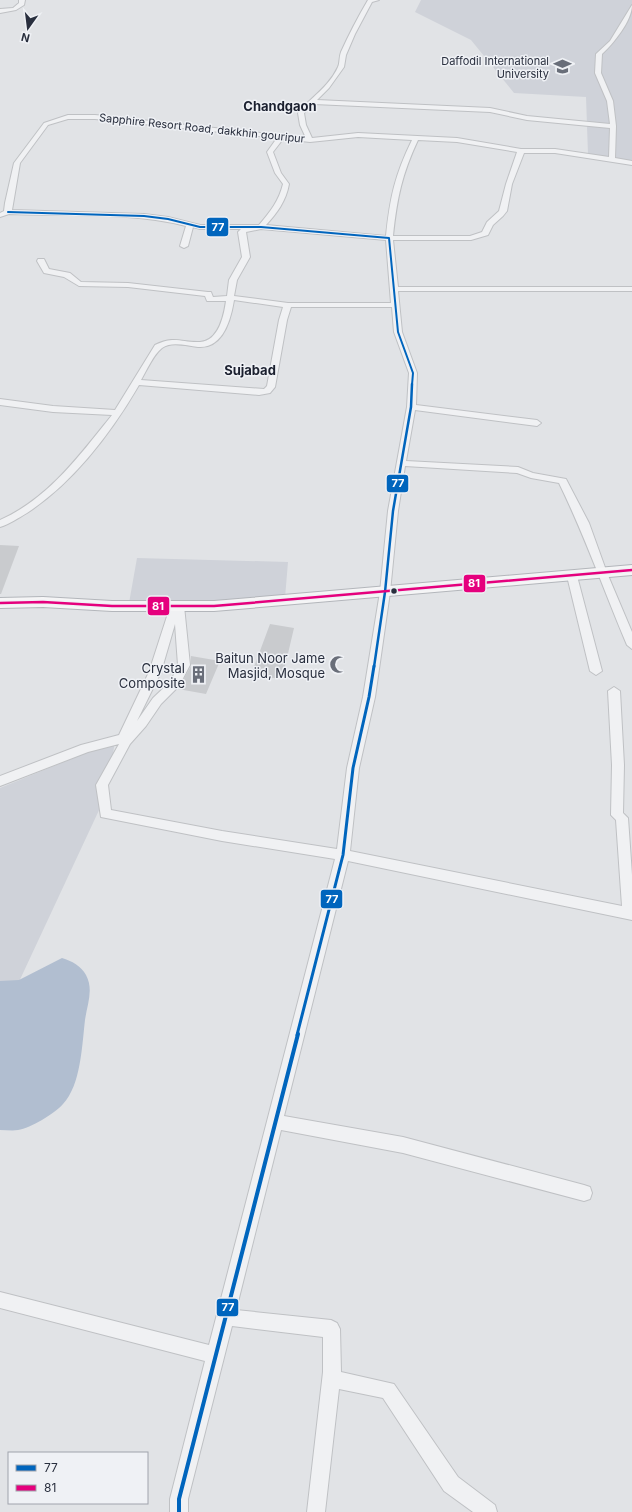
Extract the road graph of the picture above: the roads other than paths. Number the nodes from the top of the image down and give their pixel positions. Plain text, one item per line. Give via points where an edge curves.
1 (22, 0) edge
2 (376, 0) edge
3 (632, 7) edge
4 (0, 11) edge
5 (310, 102) junction
6 (613, 126) junction
7 (282, 136) junction
8 (414, 139) junction
9 (310, 140) junction
10 (522, 151) junction
11 (612, 160) junction
12 (632, 163) edge
13 (4, 213) edge
14 (190, 225) junction
15 (261, 227) junction
16 (389, 238) junction
17 (184, 246) dead end
18 (41, 261) dead end
19 (393, 289) junction
20 (632, 289) edge
21 (229, 300) junction
22 (288, 305) junction
23 (395, 306) junction
24 (136, 382) junction
25 (0, 402) edge
26 (411, 407) junction
27 (118, 413) junction
28 (537, 423) dead end
29 (400, 463) junction
30 (3, 521) edge
31 (632, 570) edge
32 (602, 573) junction
33 (572, 576) junction
34 (385, 592) junction
35 (0, 603) edge
36 (177, 606) junction
37 (632, 645) edge
38 (596, 671) dead end
39 (614, 691) dead end
40 (0, 781) edge
41 (343, 855) junction
42 (631, 913) edge
43 (275, 1122) junction
44 (584, 1193) dead end
45 (0, 1300) edge
46 (224, 1317) junction
47 (214, 1356) junction
48 (331, 1380) junction
49 (179, 1512) edge
50 (316, 1512) edge
51 (488, 1512) edge

1 - 4 street via 22,4 14,9
2 - 5 street via 370,1 352,34 341,67 327,87
3 - 6 street via 612,42 599,54 598,73 610,101
5 - 6 street via 484,110 527,118
5 - 9 street via 301,113
6 - 11 street
7 - 9 street, Sapphire Resort Road, dakkhin gouripur
7 - 13 street, Sapphire Resort Road, dakkhin gouripur via 95,117 68,117 46,124 17,163
7 - 15 street via 270,152 278,173 286,184 285,193 279,205
8 - 9 street, Sapphire Resort Road, dakkhin gouripur via 358,135
8 - 10 street, Sapphire Resort Road, dakkhin gouripur via 457,140
8 - 16 street via 402,167 394,196
10 - 11 street, Sapphire Resort Road, dakkhin gouripur via 555,151
10 - 16 street via 509,184 503,211 485,233 471,238
11 - 12 street, Sapphire Resort Road, dakkhin gouripur
13 - 14 street via 144,216
14 - 15 street via 218,228
14 - 17 street
15 - 16 street
15 - 21 street via 245,229 242,232 246,257 236,272
16 - 19 street
18 - 21 street via 47,271 67,275 78,284 208,294 210,299
19 - 20 street
19 - 23 street
21 - 22 street via 242,299
21 - 24 street via 227,319 215,340 200,345 181,342 166,343 158,347
22 - 23 street
22 - 24 street via 269,390 259,392
23 - 26 street via 398,332 413,373
24 - 27 street
25 - 27 street via 53,409
26 - 28 street
26 - 29 street
27 - 30 street via 81,459 45,497
29 - 32 street via 518,470 531,475 563,480 584,523
29 - 34 street
31 - 32 highway
32 - 33 highway
32 - 37 street
33 - 34 highway
33 - 38 street
34 - 36 highway via 214,606
34 - 41 street via 369,697 353,768
35 - 36 highway
36 - 40 street via 155,672 123,738 85,748
36 - 41 street via 184,666 175,683 126,741 102,785 105,814
39 - 42 street via 618,765 617,815 622,818
41 - 42 street
41 - 43 street
43 - 44 street via 403,1145
43 - 46 street
45 - 47 street
46 - 47 street
46 - 48 street via 332,1329
47 - 49 street via 179,1499
48 - 50 street
48 - 51 street via 388,1390 451,1484

